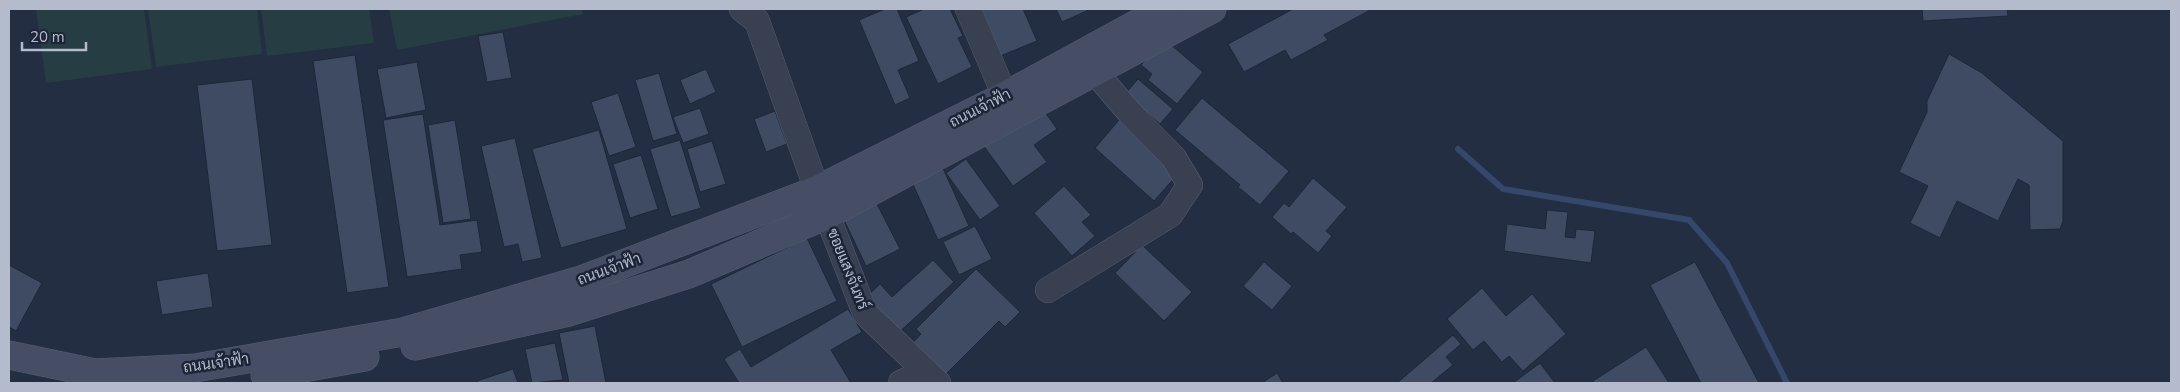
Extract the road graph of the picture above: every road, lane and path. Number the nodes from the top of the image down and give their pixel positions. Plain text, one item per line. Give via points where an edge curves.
1 (742, 9) edge
2 (968, 9) edge
3 (1164, 9) edge
4 (1212, 9) edge
5 (1096, 72) junction
6 (1005, 96) junction
7 (817, 190) junction
8 (827, 215) junction
9 (1048, 290) dead end
10 (9, 355) edge
11 (9, 374) edge
12 (931, 377) edge
13 (54, 383) edge
14 (210, 383) edge
15 (901, 383) edge

1 - 7 street via 757,20
2 - 6 street
3 - 6 main road, ถนนเจ้าฟ้า
4 - 5 main road, ถนนเจ้าฟ้า
5 - 8 main road, ถนนเจ้าฟ้า
5 - 9 street via 1174,158 1190,185 1170,215
6 - 7 main road, ถนนเจ้าฟ้า
7 - 10 main road, ถนนเจ้าฟ้า via 582,280 403,332 195,368 95,374
8 - 12 street, ซอยแสงจันทร์ via 865,313
8 - 14 main road, ถนนเจ้าฟ้า via 689,274 569,312 318,366
11 - 13 main road
12 - 15 street

